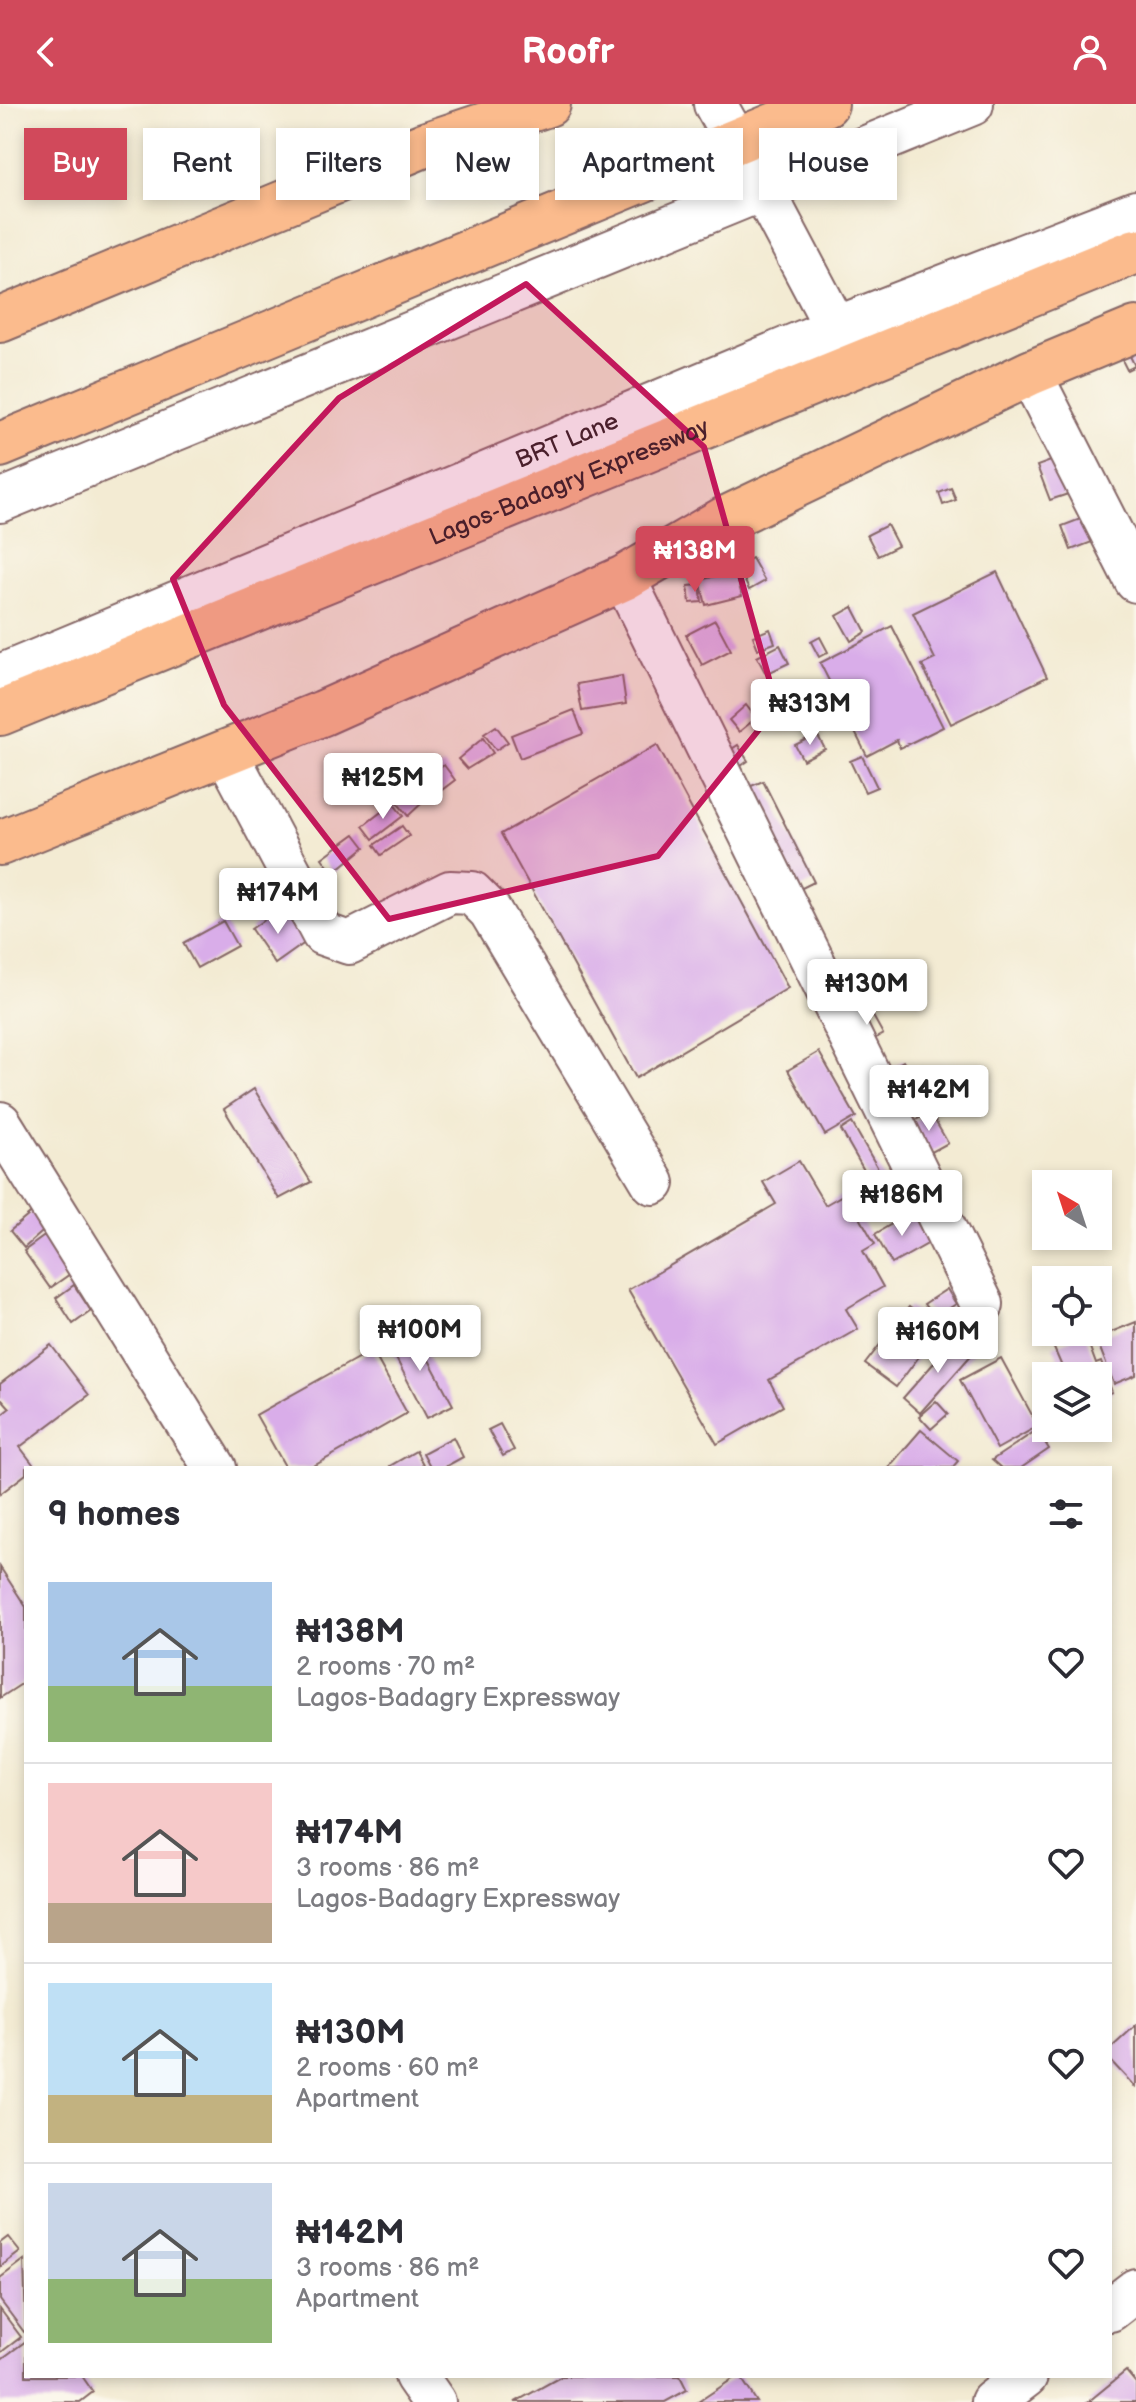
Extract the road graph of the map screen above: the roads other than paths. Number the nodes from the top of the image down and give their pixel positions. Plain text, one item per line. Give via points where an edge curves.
1 (548, 104) edge
2 (826, 104) edge
3 (972, 104) edge
4 (726, 122) edge
5 (897, 135) edge
6 (759, 183) edge
7 (759, 192) edge
8 (768, 200) edge
9 (1136, 212) edge
10 (1136, 251) edge
11 (0, 320) edge
12 (836, 328) junction
13 (1136, 329) edge
14 (845, 371) junction
15 (1030, 373) junction
16 (0, 445) edge
17 (0, 501) edge
18 (624, 578) junction
19 (1136, 581) edge
20 (0, 676) edge
21 (0, 713) edge
22 (226, 752) junction
23 (0, 843) edge
24 (0, 1123) edge
25 (653, 1183) dead end
26 (982, 1304) dead end
27 (214, 1466) edge
28 (1136, 2290) edge
29 (1112, 2308) edge
30 (417, 2378) edge
31 (1023, 2378) edge
32 (434, 2402) edge
33 (992, 2402) edge

1 - 11 main road via 424,145
2 - 4 main road
3 - 5 street
4 - 6 street
4 - 16 main road
7 - 17 street
8 - 12 street
9 - 12 street, BRT Lane
10 - 14 main road, Lagos-Badagry Expressway
12 - 14 street
12 - 20 street, BRT Lane
13 - 15 main road
14 - 21 main road, Lagos-Badagry Expressway
15 - 18 main road via 725,519
15 - 19 street
18 - 22 main road
18 - 26 street
22 - 23 main road
22 - 25 street via 323,934 349,943 450,892 472,893 490,911
24 - 27 street
28 - 29 street
30 - 32 street
31 - 33 street

